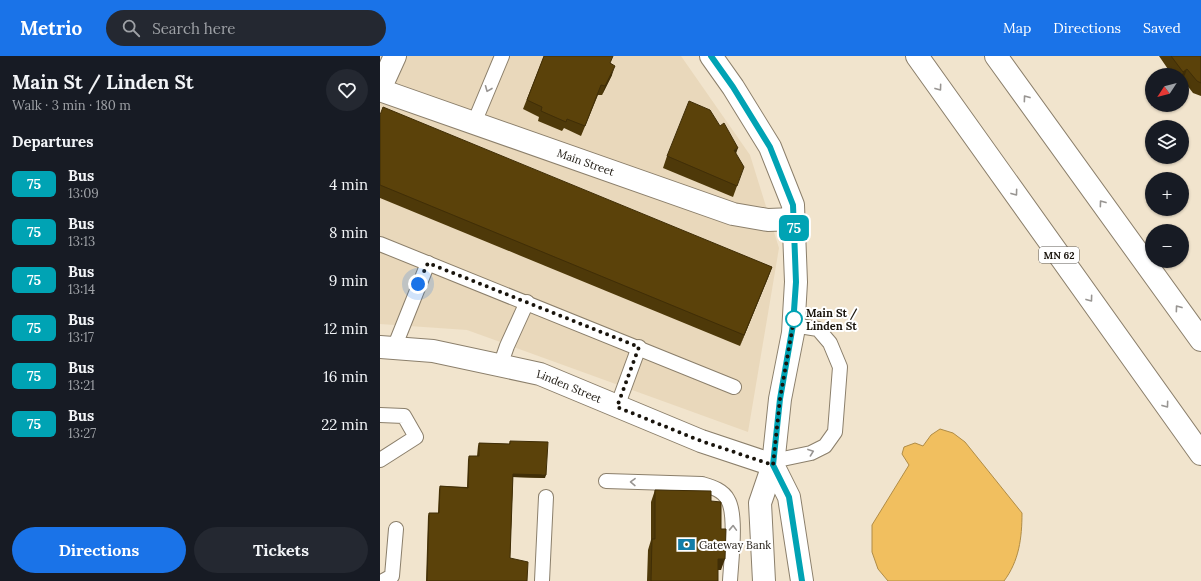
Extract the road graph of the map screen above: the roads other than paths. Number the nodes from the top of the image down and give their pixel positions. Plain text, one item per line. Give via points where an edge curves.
1 (395, 56) edge
2 (502, 56) edge
3 (711, 56) edge
4 (916, 56) edge
5 (996, 56) edge
6 (380, 89) edge
7 (474, 123) junction
8 (794, 219) junction
9 (380, 244) edge
10 (428, 263) junction
11 (527, 302) junction
12 (793, 325) junction
13 (1201, 340) edge
14 (639, 347) junction
15 (387, 348) edge
16 (500, 366) junction
17 (734, 387) dead end
18 (617, 407) junction
19 (380, 416) edge
20 (1201, 454) edge
21 (380, 460) edge
22 (773, 463) junction
23 (606, 481) dead end
24 (546, 497) dead end
25 (396, 529) dead end
26 (383, 581) edge
27 (542, 581) edge
28 (730, 581) edge
29 (764, 581) edge
30 (802, 581) edge

1 - 6 main road, Main Street
2 -> 7 lane
3 - 8 main road via 770,147 793,205
4 -> 20 main road, MN 62
13 -> 5 main road
6 - 7 main road, Main Street
7 - 8 main road, Main Street via 733,214 768,220
8 - 12 main road via 796,282
9 - 10 lane
10 - 11 lane
10 - 15 lane
11 - 14 lane
11 - 16 lane via 506,346
12 - 22 main road via 780,399
22 -> 12 lane via 811,453 825,446 835,432 840,367 830,343 818,329
14 - 17 lane
14 - 18 lane
15 - 16 main road, Linden Street via 433,350
16 - 18 main road, Linden Street via 540,374
18 - 22 main road, Linden Street via 701,441
19 - 21 lane via 404,416 416,437
22 - 29 main road via 760,503
22 - 30 main road via 789,497
28 -> 23 lane via 733,518 728,500 716,488 702,484
24 - 27 lane
25 - 26 lane via 392,576

